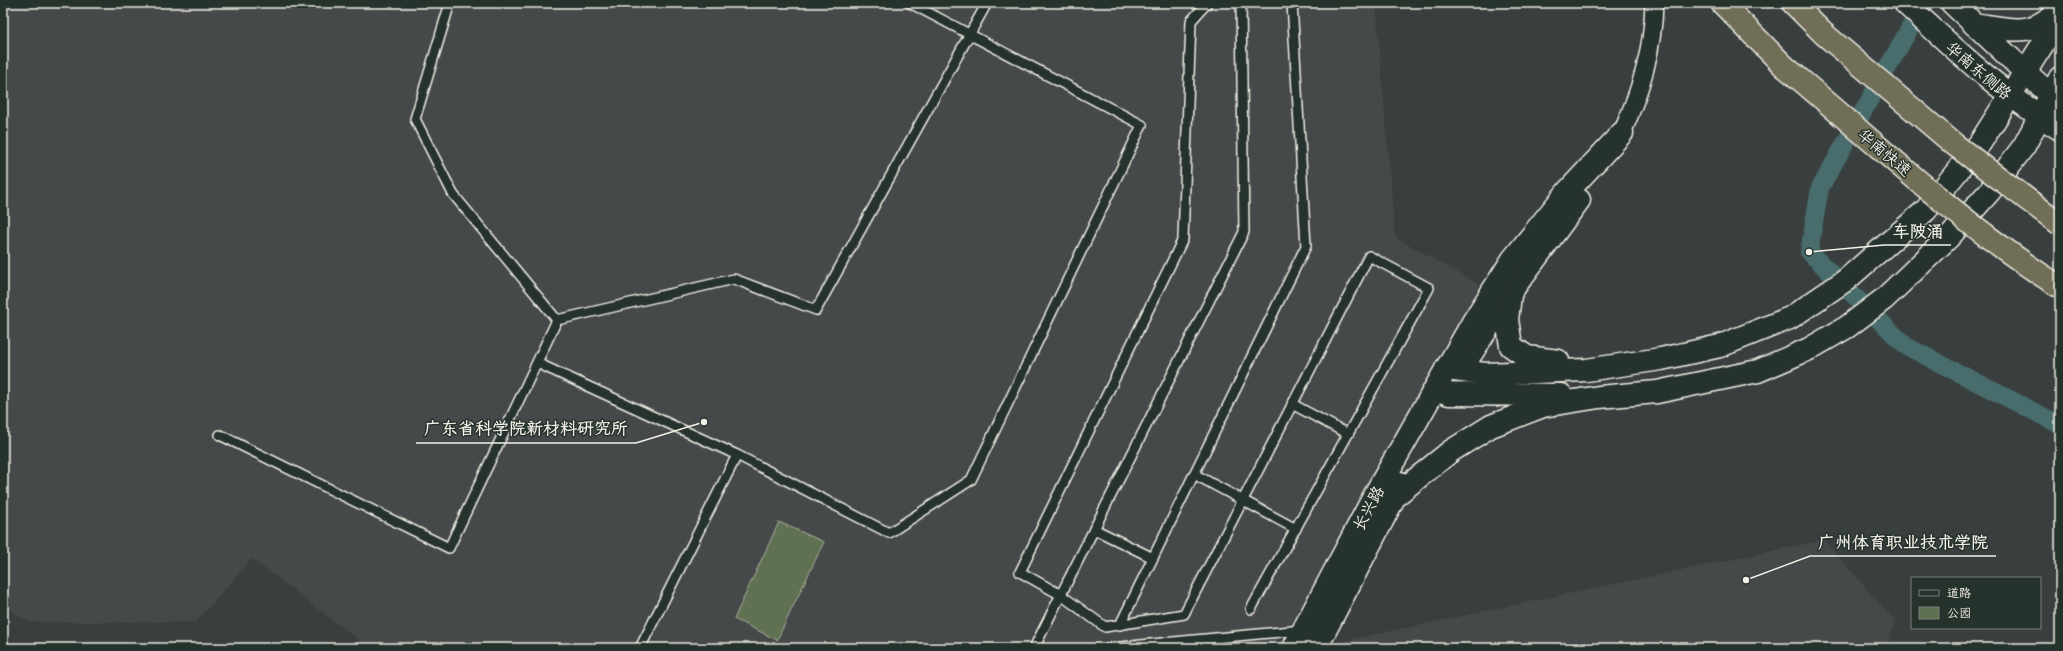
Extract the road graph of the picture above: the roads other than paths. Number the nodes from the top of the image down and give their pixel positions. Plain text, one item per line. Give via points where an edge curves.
1 (450, 3) edge
2 (910, 3) edge
3 (987, 3) edge
4 (1207, 3) edge
5 (1241, 3) edge
6 (1292, 3) edge
7 (1654, 3) edge
8 (1722, 3) edge
9 (1792, 3) edge
10 (1905, 3) edge
11 (1952, 3) edge
12 (2060, 8) edge
13 (2060, 17) edge
14 (1974, 24) junction
15 (969, 34) junction
16 (2026, 73) junction
17 (2057, 92) edge
18 (2010, 97) junction
19 (2040, 117) junction
20 (2060, 129) edge
21 (1622, 133) junction
22 (2060, 224) edge
23 (2060, 286) edge
24 (1510, 293) junction
25 (557, 320) junction
26 (537, 363) junction
27 (1453, 370) junction
28 (1586, 370) junction
29 (1442, 391) junction
30 (1599, 397) junction
31 (1292, 404) junction
32 (1348, 434) junction
33 (220, 435) dead end
34 (737, 455) junction
35 (1194, 474) junction
36 (1395, 496) junction
37 (1242, 501) junction
38 (1094, 529) junction
39 (1296, 529) junction
40 (1153, 558) junction
41 (1061, 595) junction
42 (1251, 609) dead end
43 (1120, 625) junction
44 (1309, 640) edge
45 (640, 648) edge
46 (1034, 648) edge
47 (1109, 648) edge

1 - 25 lane via 415,119 453,194
2 - 15 lane
3 - 15 lane
4 - 41 lane via 1191,20 1183,239 1020,572
5 - 38 lane via 1244,232
6 - 35 lane via 1306,246
7 - 21 street via 1654,26 1648,62
8 - 23 highway, 华南快速, bridge via 1784,66 1900,165 1974,225
9 - 22 highway, bridge via 1824,34 1955,145
10 - 18 street, 华南东侧路
11 - 14 street, 华南东侧路
12 - 14 street via 2039,26 2019,31
13 - 16 street
14 - 16 street, 华南东侧路
15 - 25 lane via 816,310 734,279
15 - 34 lane via 1142,124 971,480 889,533
16 - 17 street, 华南东侧路
16 - 18 street
17 - 19 street
18 - 19 street, 华南东侧路
18 - 28 street via 1980,143 1926,210 1846,280 1790,318 1720,346 1660,359
19 - 20 street, 华南东侧路
19 - 30 street via 2024,146 1989,192 1949,237 1884,299 1847,327 1809,350 1758,371 1657,392
21 - 24 street via 1592,182
21 - 27 street via 1568,191 1514,259 1473,322
24 - 27 street
24 - 28 street via 1507,319 1511,346 1527,357 1550,359
25 - 26 lane
26 - 33 lane via 449,548
26 - 34 lane
27 - 28 street via 1485,374
27 - 29 street, 长兴路
29 - 30 street
29 - 36 street, 长兴路 via 1406,466
29 - 44 street, 长兴路 via 1378,489
30 - 36 street via 1542,406 1491,426 1451,451
31 - 32 lane
31 - 32 lane via 1369,256 1389,266 1429,288
31 - 37 lane
32 - 39 lane
34 - 45 lane
35 - 37 lane
35 - 40 lane
36 - 44 street, 长兴路
37 - 39 lane
37 - 43 lane via 1184,614
38 - 40 lane
38 - 41 lane
39 - 42 lane
40 - 43 lane
41 - 43 lane via 1105,627
41 - 46 lane
44 - 47 lane

